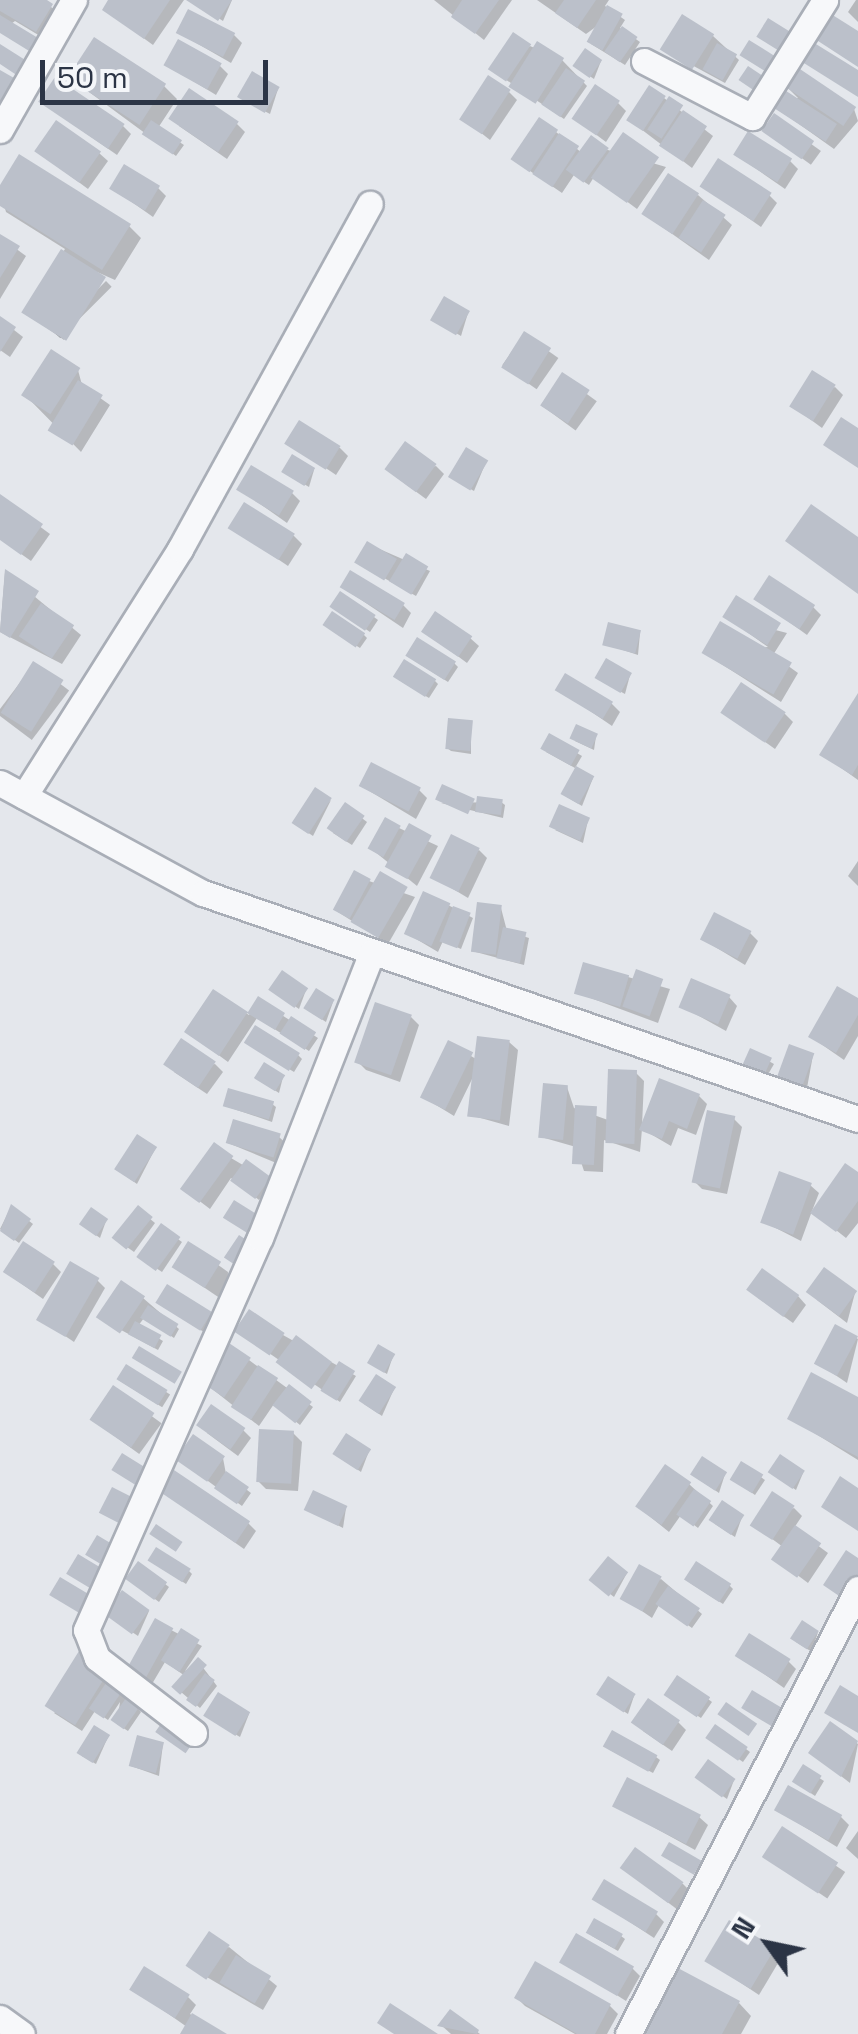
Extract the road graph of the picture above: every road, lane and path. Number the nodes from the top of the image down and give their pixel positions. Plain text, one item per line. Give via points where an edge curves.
1 (74, 0) edge
2 (826, 0) edge
3 (644, 62) dead end
4 (0, 130) edge
5 (370, 204) dead end
6 (0, 784) edge
7 (24, 796) junction
8 (372, 952) junction
9 (858, 1119) edge
10 (858, 1589) edge
11 (194, 1733) dead end
12 (0, 2018) edge
13 (22, 2034) edge
14 (628, 2034) edge

1 - 4 street
2 - 3 street via 752,116
5 - 7 street via 180,549
6 - 7 street
7 - 8 street via 203,893
8 - 9 street
8 - 11 street via 260,1238 86,1630 97,1658
10 - 14 street
12 - 13 street

